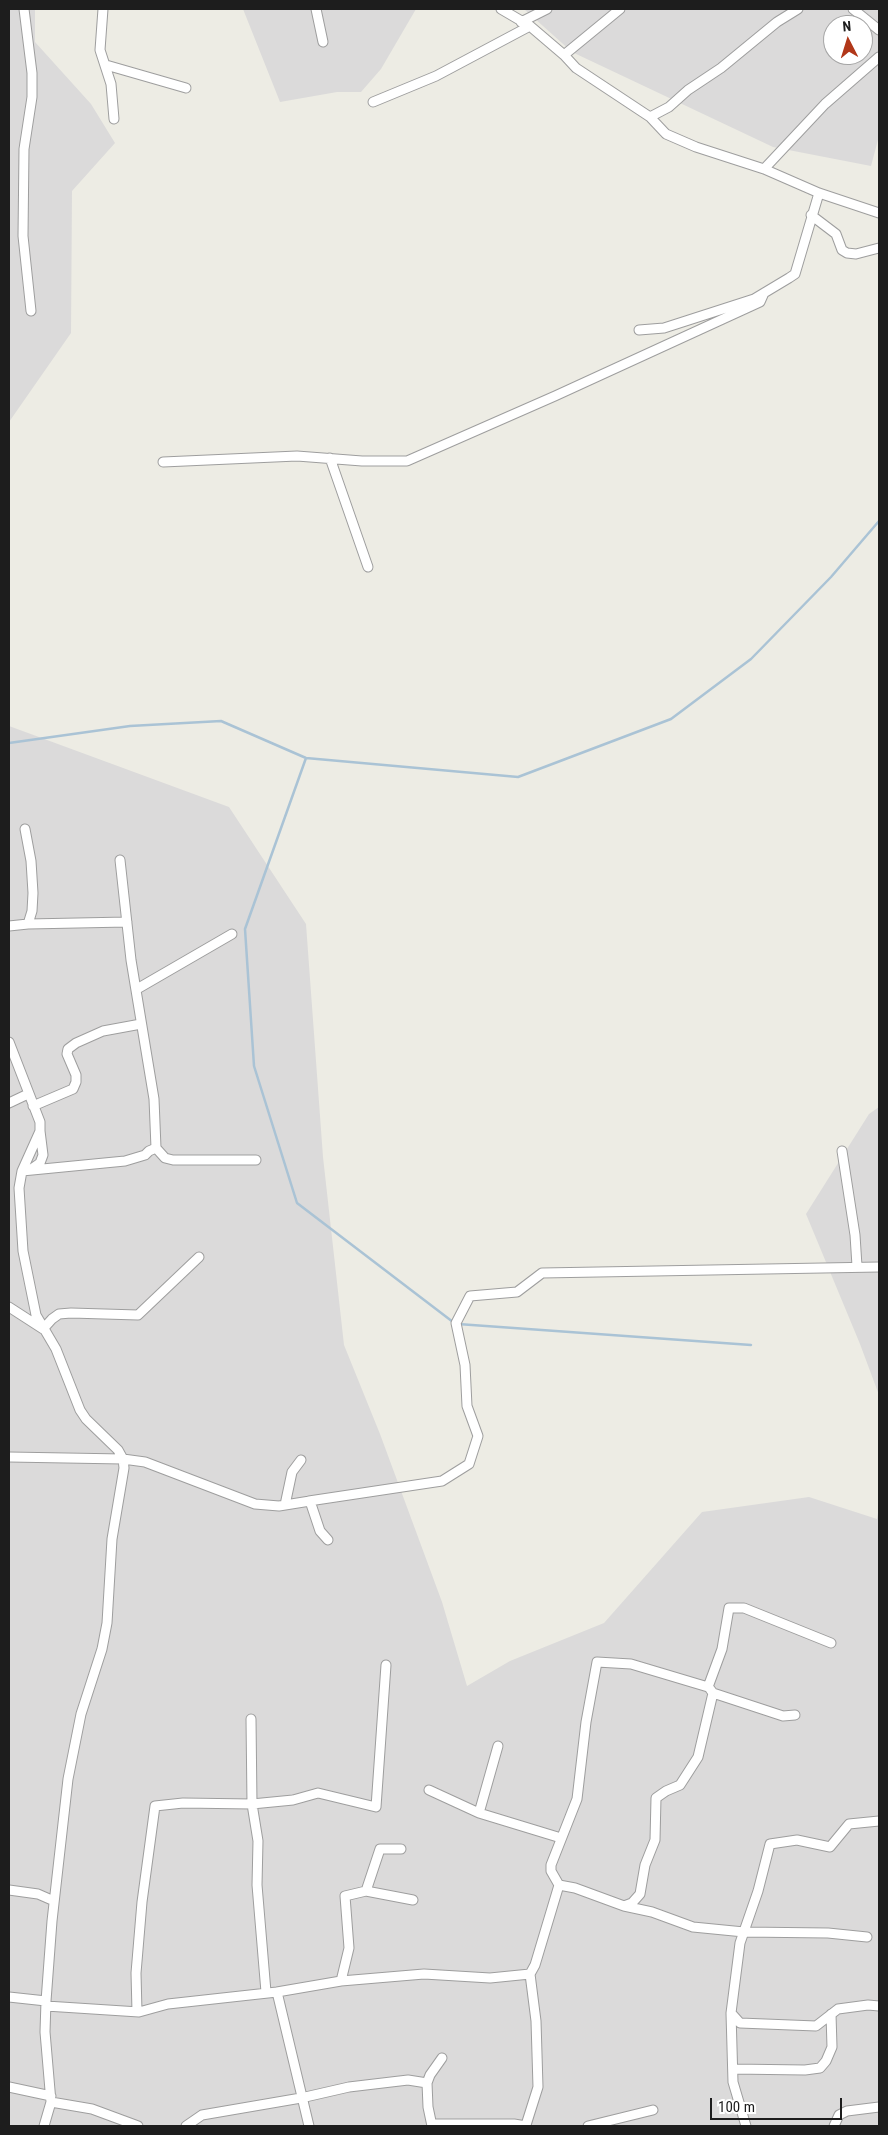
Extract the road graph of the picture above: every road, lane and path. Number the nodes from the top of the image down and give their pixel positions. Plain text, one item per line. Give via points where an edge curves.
1 (24, 9) edge
2 (103, 9) edge
3 (316, 9) edge
4 (501, 9) edge
5 (547, 9) edge
6 (620, 9) edge
7 (798, 9) edge
8 (853, 9) edge
9 (525, 24) junction
10 (879, 30) edge
11 (323, 42) dead end
12 (564, 55) junction
13 (879, 57) edge
14 (106, 65) junction
15 (186, 88) dead end
16 (373, 102) dead end
17 (650, 117) junction
18 (114, 119) dead end
19 (764, 169) junction
20 (819, 193) junction
21 (879, 213) edge
22 (811, 215) junction
23 (879, 248) edge
24 (764, 294) junction
25 (31, 311) dead end
26 (639, 330) dead end
27 (330, 458) junction
28 (163, 462) dead end
29 (368, 567) dead end
30 (25, 829) dead end
31 (120, 860) dead end
32 (127, 922) junction
33 (28, 924) junction
34 (9, 926) edge
35 (232, 934) dead end
36 (137, 988) junction
37 (141, 1024) junction
38 (9, 1042) edge
39 (28, 1094) junction
40 (9, 1103) edge
41 (33, 1106) junction
42 (40, 1131) junction
43 (156, 1148) junction
44 (842, 1151) dead end
45 (256, 1160) dead end
46 (26, 1170) junction
47 (199, 1257) dead end
48 (857, 1266) junction
49 (879, 1267) edge
50 (9, 1307) edge
51 (43, 1329) junction
52 (9, 1456) edge
53 (123, 1459) junction
54 (301, 1460) dead end
55 (308, 1501) junction
56 (285, 1505) junction
57 (328, 1540) dead end
58 (831, 1643) dead end
59 (386, 1665) dead end
60 (710, 1690) junction
61 (795, 1715) dead end
62 (251, 1719) dead end
63 (498, 1746) dead end
64 (428, 1790) dead end
65 (252, 1804) junction
66 (478, 1813) junction
67 (879, 1821) edge
68 (561, 1838) junction
69 (401, 1849) dead end
70 (559, 1885) junction
71 (9, 1890) edge
72 (366, 1891) junction
73 (413, 1900) dead end
74 (54, 1901) junction
75 (624, 1906) junction
76 (744, 1932) junction
77 (867, 1937) dead end
78 (530, 1974) junction
79 (341, 1982) junction
80 (266, 1992) junction
81 (277, 1992) junction
82 (9, 1997) edge
83 (46, 2004) junction
84 (879, 2006) edge
85 (137, 2012) junction
86 (732, 2013) junction
87 (831, 2014) junction
88 (442, 2058) dead end
89 (733, 2069) junction
90 (427, 2083) junction
91 (9, 2087) edge
92 (301, 2098) junction
93 (51, 2099) junction
94 (879, 2107) edge
95 (653, 2110) dead end
96 (132, 2125) edge
97 (432, 2125) edge
98 (44, 2126) edge
99 (186, 2126) edge
100 (309, 2126) edge
101 (526, 2126) edge
102 (588, 2126) edge
103 (746, 2126) edge
104 (834, 2126) edge

1 - 25 street via 32,89 24,149 23,236
2 - 14 street via 100,50
3 - 11 street
4 - 9 street
5 - 9 street
6 - 12 street
7 - 17 street via 776,22 669,107
8 - 10 street
9 - 12 street
9 - 16 street via 436,76
12 - 17 street via 576,68
13 - 19 street via 825,104
14 - 15 street
14 - 18 street
17 - 19 street via 666,134
19 - 20 street
20 - 21 street
20 - 22 street
22 - 23 street via 836,234 842,250 847,253
22 - 24 street via 795,274
24 - 26 street via 664,328
24 - 27 street via 760,302 407,461
27 - 28 street via 297,456
27 - 29 street
30 - 33 street via 33,893
31 - 32 street
32 - 33 street
32 - 36 street
33 - 34 street
35 - 36 street
36 - 37 street
37 - 41 street via 103,1031 68,1049 76,1085
37 - 43 street via 154,1098
38 - 39 street
39 - 40 street
39 - 41 street
41 - 42 street
42 - 46 street
42 - 46 street via 40,1163
43 - 45 street via 165,1158 173,1160
43 - 46 street via 125,1161
44 - 48 street
46 - 51 street via 19,1188 23,1251 36,1315
47 - 51 street via 141,1313 59,1314
48 - 49 street
48 - 55 street via 542,1273 517,1292 470,1296 456,1324 465,1365 468,1406 478,1436 469,1464 442,1481
50 - 51 street
51 - 53 street via 59,1356 80,1410
52 - 53 street
53 - 56 street via 157,1465 256,1504
53 - 74 street via 123,1479 112,1539 107,1623 102,1650 81,1714 68,1779
54 - 56 street via 292,1472
55 - 56 street
55 - 57 street via 320,1531
58 - 60 street via 744,1608 729,1608
59 - 65 street via 376,1807 318,1793 293,1800
60 - 61 street via 783,1716
60 - 68 street via 631,1664 597,1662 577,1799
60 - 75 street via 698,1757 680,1785 656,1798 655,1840 645,1866 640,1894
62 - 65 street
63 - 66 street
64 - 66 street
65 - 80 street via 258,1841 257,1885
65 - 85 street via 155,1806 142,1902 136,1973
66 - 68 street
67 - 76 street via 849,1824 830,1847 797,1840 770,1844
68 - 70 street via 551,1865
69 - 72 street via 380,1849
70 - 75 street
70 - 78 street via 536,1965
71 - 74 street via 38,1894
72 - 73 street
72 - 79 street via 345,1896 349,1948
74 - 83 street
75 - 76 street via 693,1927
76 - 77 street
76 - 86 street
78 - 79 street via 490,1978 424,1974
78 - 101 street via 536,2021 538,2087
79 - 81 street
80 - 81 street
80 - 85 street via 168,2004
81 - 92 street
82 - 83 street
83 - 85 street
83 - 93 street
84 - 87 street via 838,2009
86 - 87 street via 740,2022 796,2026 816,2026
86 - 89 street
87 - 89 street via 832,2047 820,2068
88 - 90 street
89 - 103 street via 733,2082
90 - 92 street via 408,2080 350,2087
90 - 97 street
91 - 93 street
92 - 99 street via 202,2115
92 - 100 street
93 - 96 street via 92,2108
93 - 98 street
94 - 104 street via 847,2111 839,2115
95 - 102 street
97 - 101 street

